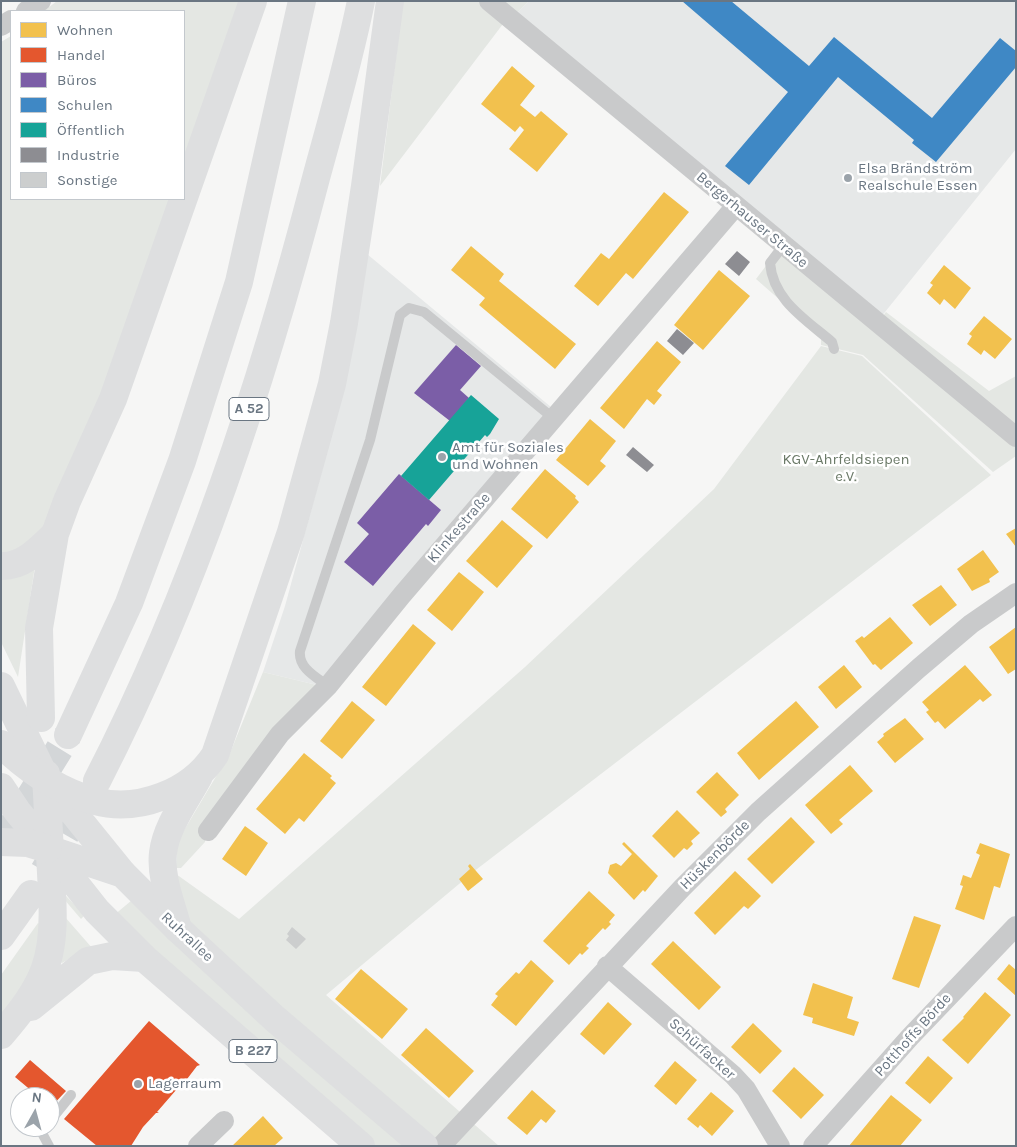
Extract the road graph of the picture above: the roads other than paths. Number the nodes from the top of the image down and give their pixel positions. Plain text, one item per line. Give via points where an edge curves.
1 (41, 1) edge
2 (253, 1) edge
3 (302, 1) edge
4 (362, 1) edge
5 (390, 1) edge
6 (489, 1) edge
7 (28, 10) edge
8 (185, 196) edge
9 (184, 200) edge
10 (736, 207) junction
11 (783, 246) junction
12 (834, 349) dead end
13 (553, 418) junction
14 (1016, 436) edge
15 (54, 534) junction
16 (1, 566) edge
17 (1016, 593) edge
18 (1, 686) edge
19 (328, 686) junction
20 (68, 735) tunnel mouth
21 (1, 744) edge
22 (202, 772) junction
23 (46, 779) junction
24 (97, 781) tunnel mouth
25 (1, 786) edge
26 (208, 830) dead end
27 (1, 842) edge
28 (48, 849) junction
29 (123, 874) junction
30 (41, 893) junction
31 (1016, 926) edge
32 (178, 929) junction
33 (1, 936) edge
34 (144, 958) junction
35 (607, 966) junction
36 (8, 1027) edge
37 (70, 1095) dead end
38 (60, 1108) edge
39 (224, 1121) dead end
40 (198, 1146) edge
41 (361, 1146) edge
42 (424, 1146) edge
43 (441, 1146) edge
44 (780, 1146) edge
45 (813, 1146) edge

1 - 7 street
2 - 8 main road
3 - 20 main road via 239,282 182,461 129,602
4 - 24 main road, A 52 via 281,306 225,479 161,647
5 - 22 main road via 332,384 291,532 226,726 215,755
6 - 10 street, Bergerhauser Straße
9 - 15 main road via 114,399
10 - 11 street, Bergerhauser Straße
10 - 13 street, Klinkestraße
11 - 12 lane via 770,262 770,273 778,292 787,304 832,342
11 - 14 street, Bergerhauser Straße
13 - 19 street, Klinkestraße
13 - 19 lane via 424,312 409,308 400,315 370,440 300,651 303,667
15 - 16 main road via 32,556
15 - 23 main road via 39,628
17 - 35 street, Hüskenbörde via 971,624 918,668 758,812
18 - 23 main road, Ruhrallee
19 - 26 street, Klinkestraße via 280,734
21 - 23 main road
22 - 23 main road via 182,787 158,798 124,804 95,802
22 - 32 main road via 169,833 163,854 164,873
23 - 28 main road
23 - 29 main road, Ruhrallee
25 - 28 main road
27 - 28 main road via 28,843
28 - 29 main road
28 - 30 main road
28 - 34 main road, B 227 via 97,911
29 - 32 main road, Ruhrallee
30 - 33 main road
30 - 36 main road via 53,934 48,962 39,985
31 - 45 street, Potthoffs Börde via 910,1037
32 - 42 main road, Ruhrallee / B 227 via 274,1018
34 - 36 main road via 112,956 88,961
34 - 41 main road, B 227
35 - 43 street, Hüskenbörde
35 - 44 street, Schürfacker via 733,1075 746,1089
37 - 38 lane
39 - 40 street

